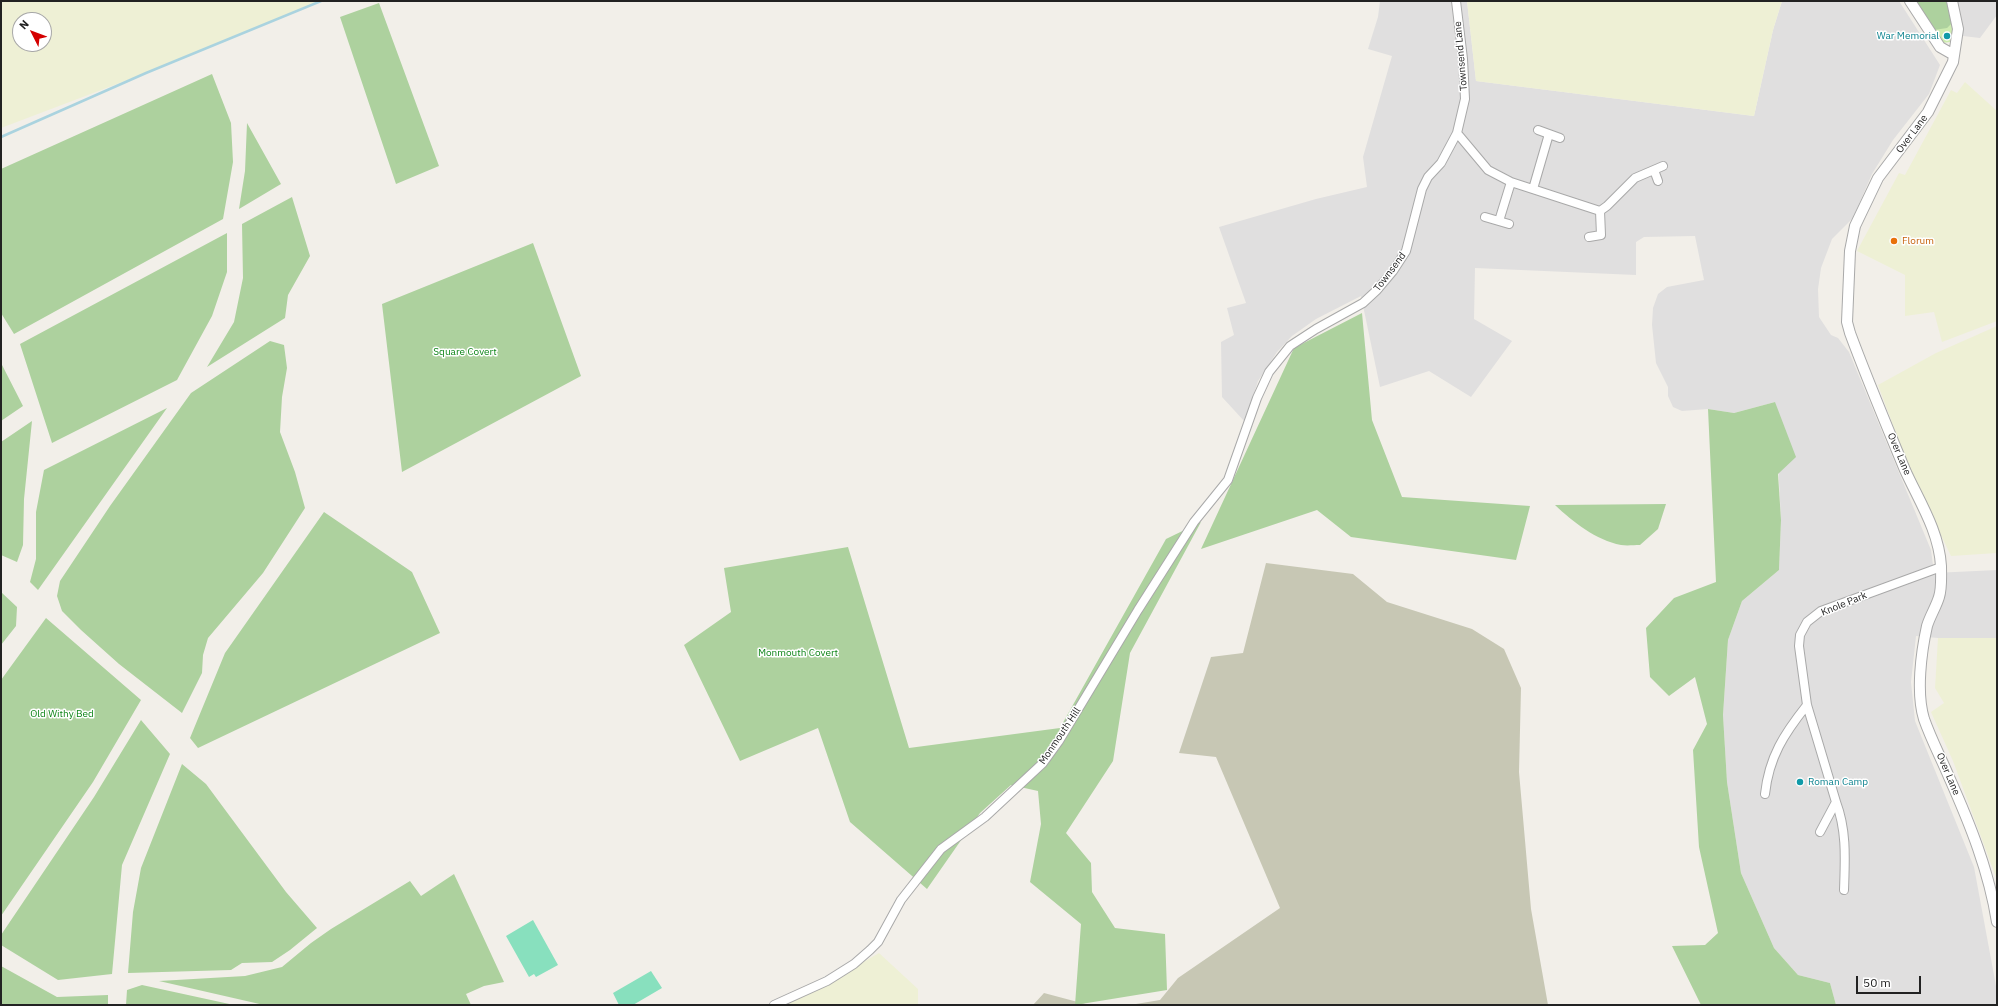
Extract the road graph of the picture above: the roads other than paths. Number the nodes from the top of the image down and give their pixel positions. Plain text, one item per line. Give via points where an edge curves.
1 (1456, 1) edge
2 (1910, 1) edge
3 (1952, 1) edge
4 (1954, 55) junction
5 (1538, 130) dead end
6 (1457, 133) junction
7 (1549, 134) junction
8 (1560, 138) dead end
9 (1663, 166) dead end
10 (1654, 170) junction
11 (1658, 180) dead end
12 (1511, 182) junction
13 (1533, 189) junction
14 (1600, 211) junction
15 (1485, 217) dead end
16 (1499, 221) junction
17 (1510, 224) dead end
18 (1589, 237) dead end
19 (1251, 413) joint
20 (1941, 567) junction
21 (1807, 705) junction
22 (1765, 794) dead end
23 (1836, 802) junction
24 (1820, 832) dead end
25 (1844, 890) dead end
26 (1997, 922) edge
27 (774, 1005) edge

1 - 6 street, Townsend Lane via 1465,99
2 - 4 street via 1940,47
3 - 4 street, Over Lane via 1958,29
4 - 20 street, Over Lane via 1928,112 1878,178 1855,226 1850,251 1848,322 1851,337 1903,464 1930,522
5 - 7 street
6 - 12 street via 1488,170
6 - 19 street, Townsend via 1441,163 1428,177 1422,189 1406,251 1392,271 1363,303 1290,346 1269,372
7 - 8 street
7 - 13 street
9 - 10 street
10 - 11 street
10 - 14 street via 1635,178
12 - 13 street
12 - 16 street
13 - 14 street
14 - 18 street via 1601,235
15 - 16 street
16 - 17 street
19 - 27 street, Monmouth Hill via 1228,480 1194,522 1043,764 985,817 941,849 901,900 878,942 870,950 827,981
20 - 21 street, Knole Park via 1821,611 1807,622 1800,635 1799,646
20 - 26 street, Over Lane via 1939,598 1927,626 1922,651 1920,699 1924,720 1982,857
21 - 22 street via 1789,727 1772,758
21 - 23 street, Knole Park
23 - 24 street
23 - 25 street, Knole Park via 1845,840

